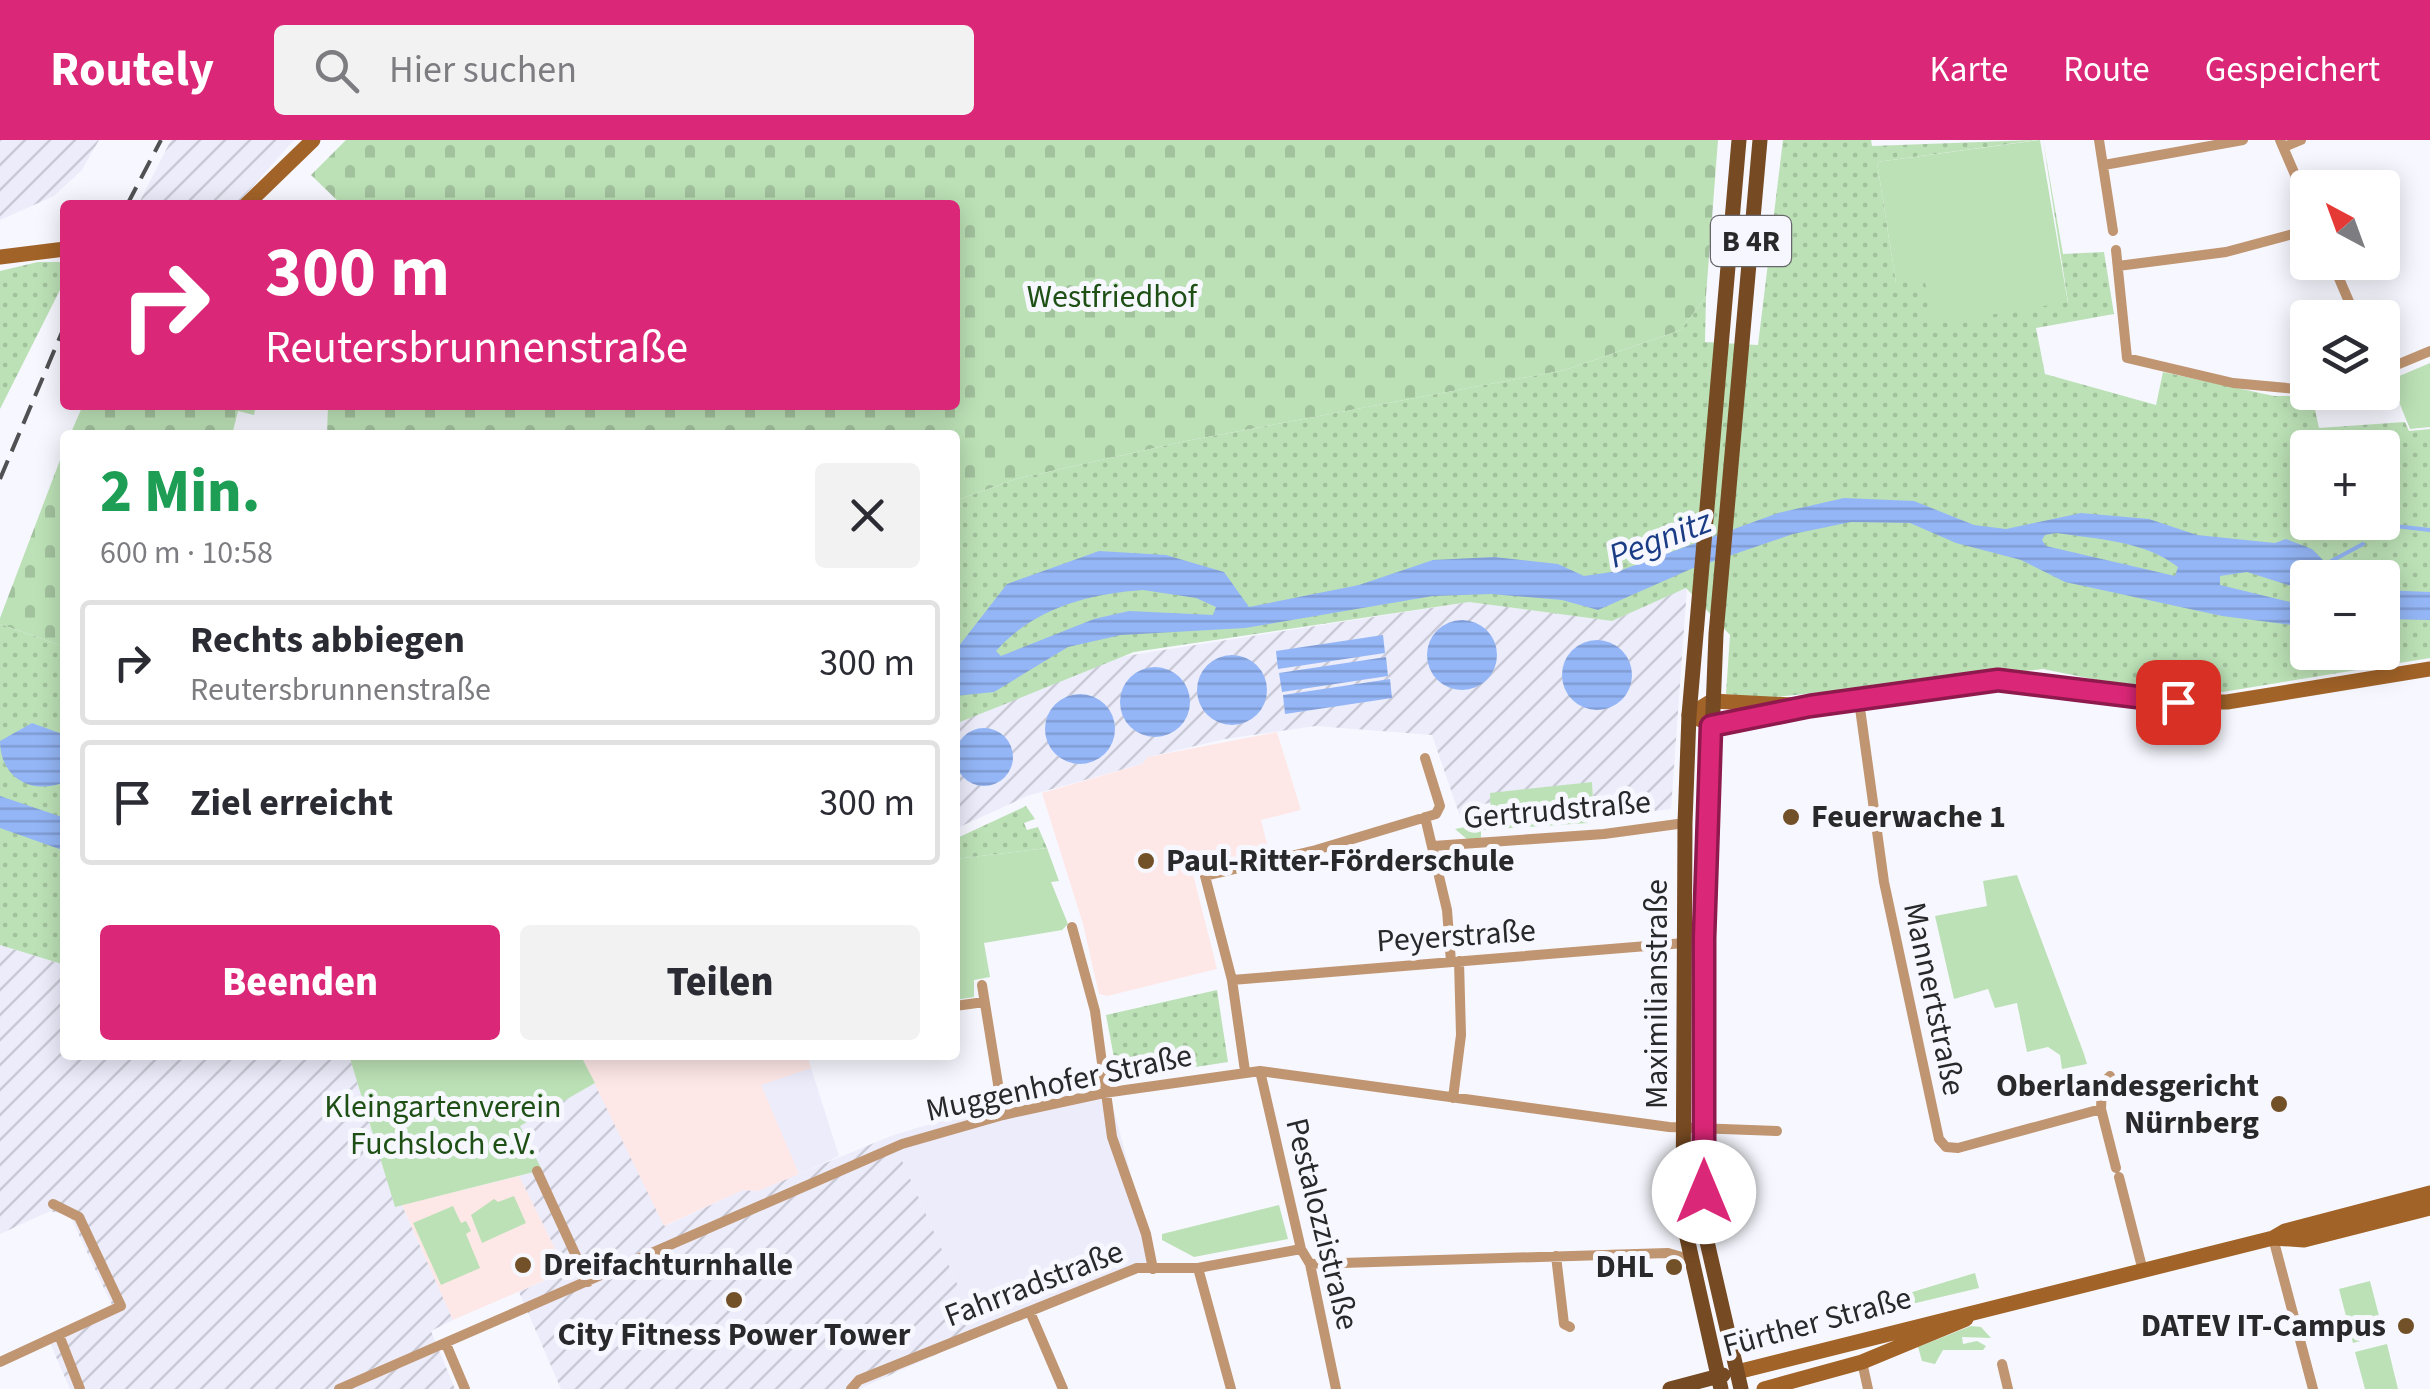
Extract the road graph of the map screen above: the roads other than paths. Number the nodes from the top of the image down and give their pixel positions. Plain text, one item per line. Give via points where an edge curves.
1 (1739, 140) edge
2 (1760, 140) edge
3 (2099, 140) edge
4 (2243, 140) edge
5 (2301, 140) edge
6 (309, 142) edge
7 (2282, 144) edge
8 (2104, 166) junction
9 (2293, 170) edge
10 (251, 200) edge
11 (2113, 231) dead end
12 (2290, 235) edge
13 (60, 250) edge
14 (2116, 250) dead end
15 (0, 257) edge
16 (2118, 266) junction
17 (2430, 350) edge
18 (2400, 364) edge
19 (2290, 388) edge
20 (2430, 669) edge
21 (1859, 701) junction
22 (1712, 702) junction
23 (1810, 706) junction
24 (1689, 714) junction
25 (1711, 726) junction
26 (1424, 758) dead end
27 (1425, 818) junction
28 (1685, 823) junction
29 (1433, 846) junction
30 (1072, 928) dead end
31 (1684, 944) junction
32 (1455, 961) junction
33 (1232, 980) junction
34 (982, 985) dead end
35 (984, 1002) junction
36 (960, 1005) edge
37 (1245, 1071) junction
38 (1260, 1071) junction
39 (2110, 1076) dead end
40 (1104, 1093) junction
41 (1454, 1098) junction
42 (2101, 1109) junction
43 (1003, 1115) junction
44 (1684, 1128) junction
45 (1704, 1129) junction
46 (1777, 1132) dead end
47 (536, 1171) dead end
48 (2430, 1194) edge
49 (54, 1204) dead end
50 (2430, 1208) edge
51 (2274, 1238) junction
52 (1302, 1248) junction
53 (1556, 1256) junction
54 (1690, 1259) junction
55 (1310, 1264) junction
56 (1198, 1268) junction
57 (1153, 1269) junction
58 (2144, 1271) junction
59 (588, 1282) junction
60 (1030, 1312) junction
61 (1979, 1313) junction
62 (1570, 1327) dead end
63 (58, 1335) junction
64 (446, 1344) junction
65 (0, 1362) edge
66 (1862, 1362) junction
67 (2002, 1364) dead end
68 (1737, 1372) junction
69 (1719, 1383) edge
70 (852, 1388) edge
71 (80, 1389) edge
72 (340, 1389) edge
73 (465, 1389) edge
74 (1063, 1389) edge
75 (1231, 1389) edge
76 (1336, 1389) edge
77 (1670, 1389) edge
78 (1741, 1389) edge
79 (1764, 1389) edge
80 (1868, 1389) edge
81 (2008, 1389) edge
82 (2312, 1389) edge

1 - 24 main road, B 4R
2 - 22 main road, B 4R
3 - 8 street
4 - 8 street
5 - 7 street
6 - 10 main road
7 - 9 street
8 - 11 street
12 - 16 street via 2226,252
13 - 15 main road
14 - 16 street
16 - 19 street via 2127,358 2233,383
17 - 18 street
20 - 21 main road via 2227,702 2178,702 2008,679
21 - 23 main road
21 - 42 street, Mannertstraße via 1884,882 1939,1138 1958,1148
22 - 23 main road
22 - 24 main road
22 - 25 main road, B 4R
23 - 25 main road
24 - 25 main road
24 - 28 main road, Maximilianstraße / B 4R
25 - 45 main road, Maximilianstraße / B 4R
26 - 27 street, Gertrudstraße via 1440,811
27 - 29 street
27 - 33 street, Gertrudstraße via 1205,876
28 - 29 street, Gertrudstraße
28 - 31 main road, Maximilianstraße / B 4R
29 - 32 street
30 - 40 street via 1095,1011
31 - 32 street, Peyerstraße
31 - 44 main road, Maximilianstraße / B 4R
32 - 33 street, Peyerstraße
32 - 41 street via 1460,1035
33 - 37 street
34 - 35 street
35 - 36 street
35 - 43 street
37 - 38 street, Muggenhofer Straße
37 - 40 street, Muggenhofer Straße
38 - 41 street, Muggenhofer Straße
38 - 52 street, Pestalozzistraße
39 - 42 street via 2102,1084
40 - 43 street, Muggenhofer Straße
40 - 57 street
41 - 44 street, Muggenhofer Straße
42 - 58 street
43 - 59 street, Muggenhofer Straße via 902,1144
44 - 45 street, Muggenhofer Straße
44 - 54 main road, Maximilianstraße / B 4R
45 - 46 street, Muggenhofer Straße
45 - 68 main road, Maximilianstraße / B 4R via 1707,1252
47 - 59 street
48 - 51 main road, Fürther Straße
49 - 63 street via 79,1216 121,1306
50 - 51 main road, Fürther Straße via 2304,1240
51 - 58 main road, Fürther Straße
51 - 82 street
52 - 55 street, Pestalozzistraße
52 - 56 street, Fahrradstraße
53 - 54 street
53 - 55 street
53 - 62 street via 1561,1312
54 - 69 main road, Maximilianstraße / B 4R
55 - 76 street, Pestalozzistraße
56 - 57 street, Fahrradstraße
56 - 75 street
57 - 60 street, Fahrradstraße via 1137,1268
58 - 61 main road, Fürther Straße
59 - 64 street, Muggenhofer Straße
60 - 70 street, Fahrradstraße
60 - 74 street
61 - 66 main road, Fürther Straße
61 - 68 main road, Fürther Straße
63 - 65 street
63 - 71 street
64 - 72 street, Muggenhofer Straße
64 - 73 street
66 - 79 main road, Fürther Straße
66 - 80 street
67 - 81 street
68 - 69 main road, Fürther Straße
68 - 78 main road, Maximilianstraße / B 4R
69 - 77 main road, Fürther Straße

